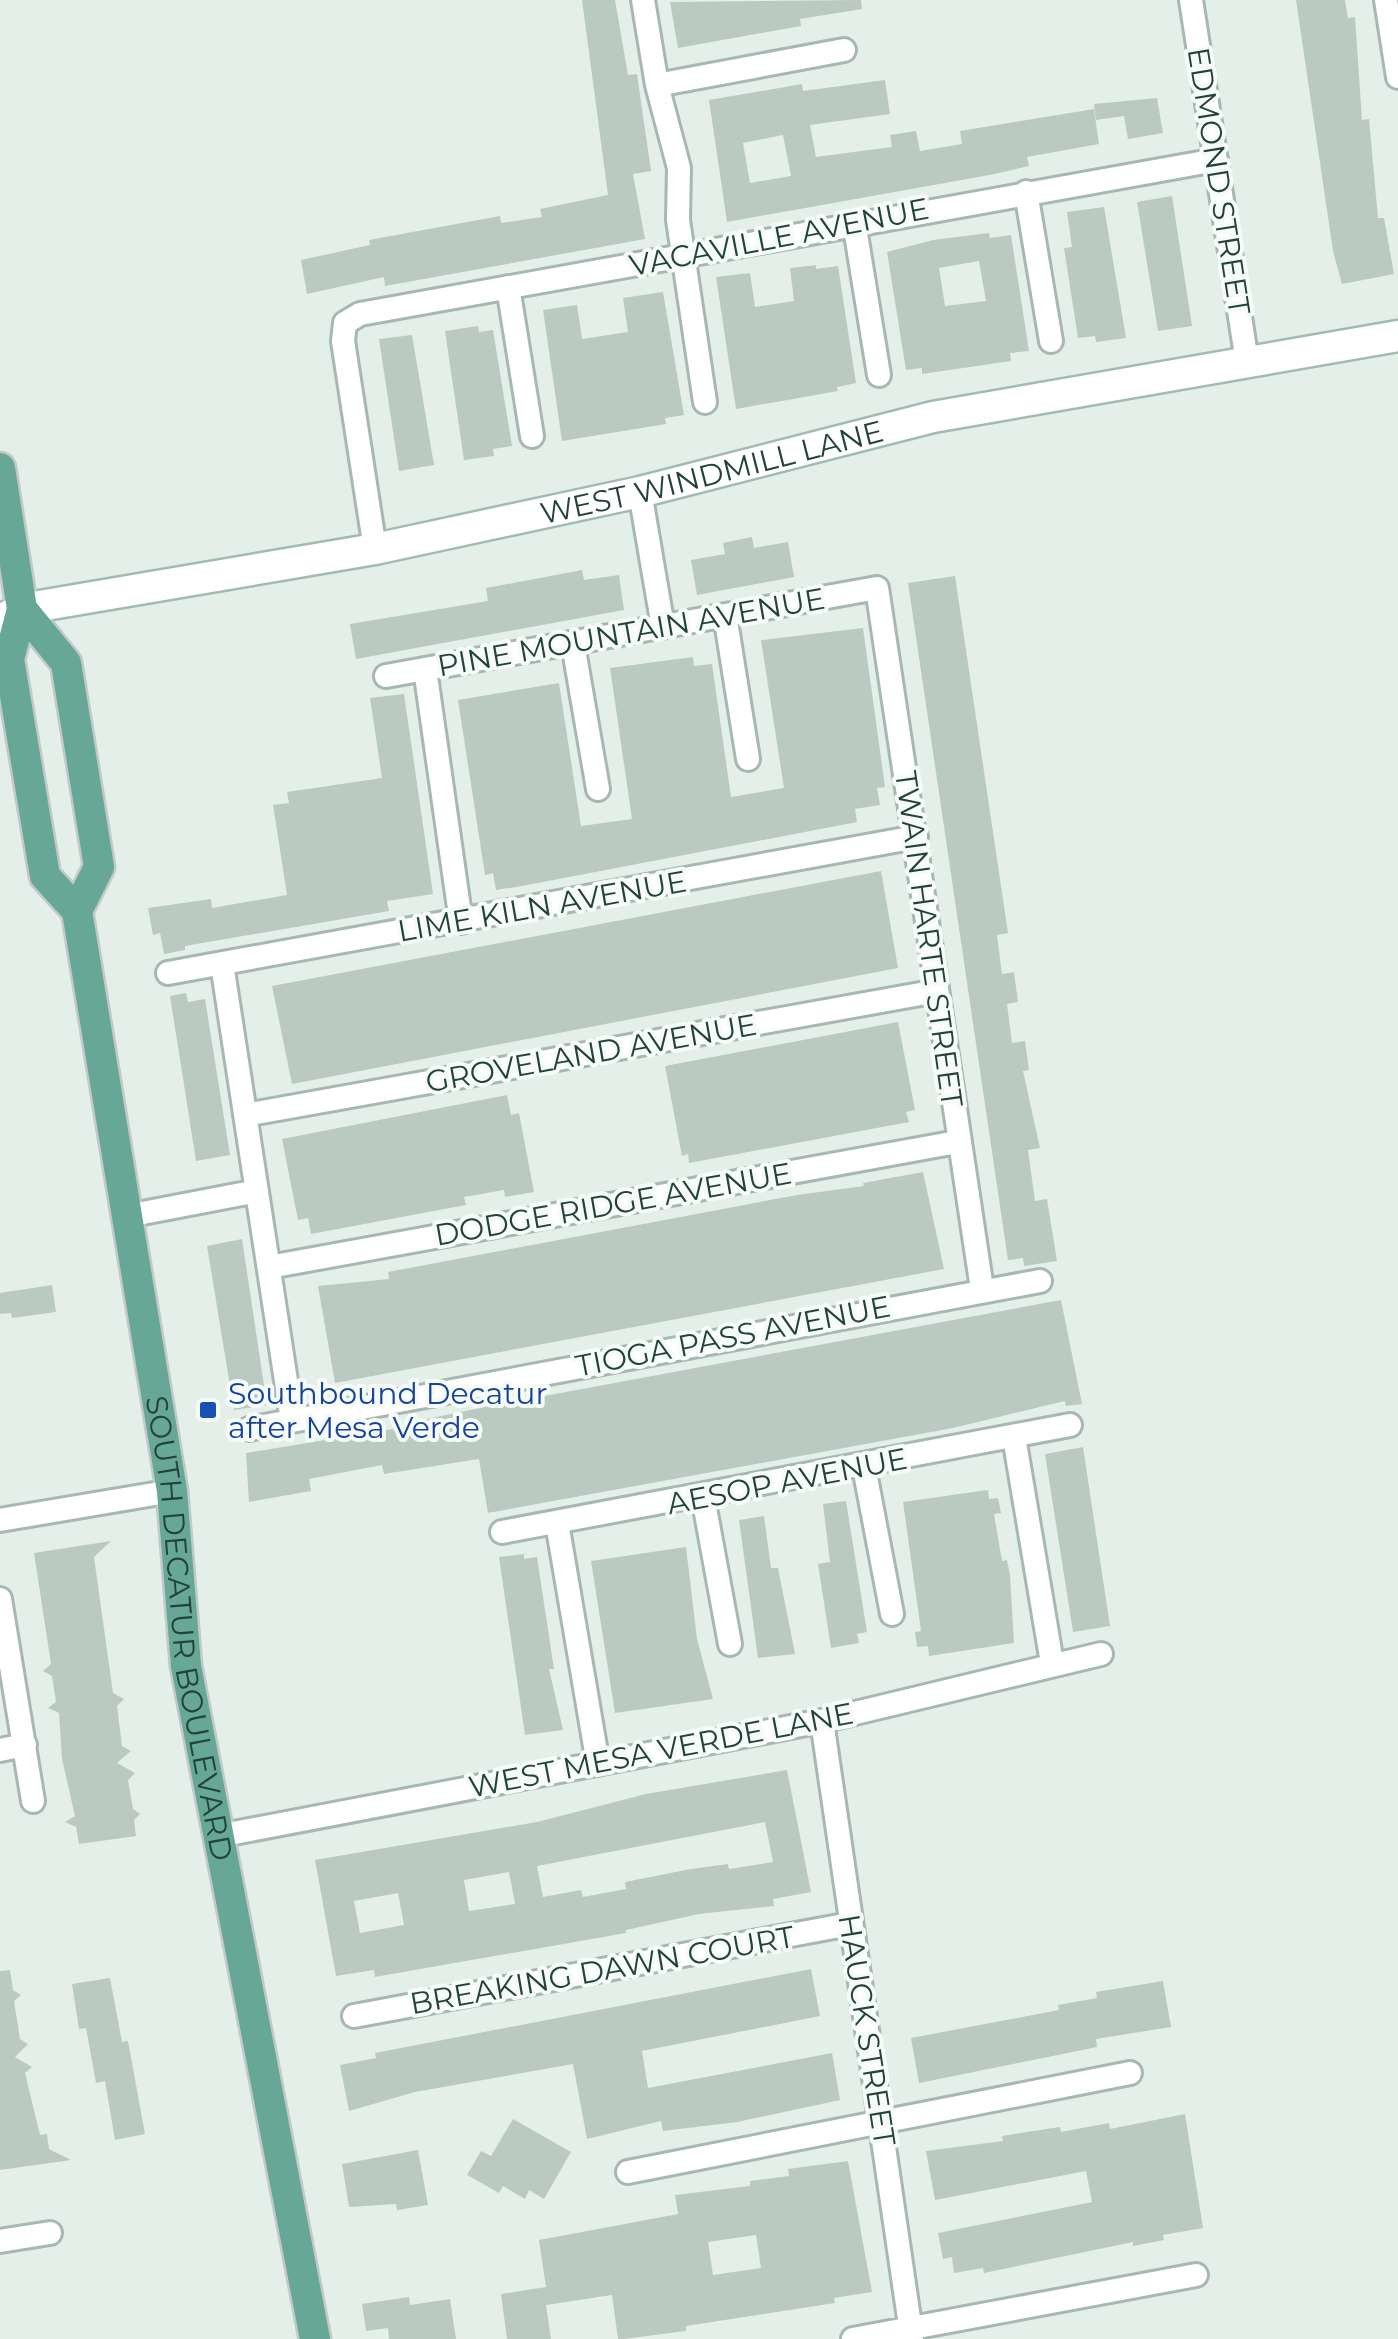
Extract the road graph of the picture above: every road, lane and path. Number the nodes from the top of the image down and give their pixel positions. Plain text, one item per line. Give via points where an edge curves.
1 (643, 0) edge
2 (1191, 0) edge
3 (1386, 0) edge
4 (844, 50) dead end
5 (1398, 76) edge
6 (657, 85) junction
7 (1216, 160) junction
8 (1026, 192) junction
9 (854, 222) junction
10 (682, 256) junction
11 (508, 287) junction
12 (1398, 336) edge
13 (1052, 342) dead end
14 (1247, 362) junction
15 (879, 375) dead end
16 (705, 402) dead end
17 (532, 436) dead end
18 (0, 468) edge
19 (640, 492) junction
20 (375, 550) junction
21 (877, 588) joint
22 (7, 612) edge
23 (725, 615) junction
24 (663, 627) junction
25 (573, 644) junction
26 (425, 669) junction
27 (386, 676) dead end
28 (748, 759) dead end
29 (598, 789) dead end
30 (916, 837) junction
31 (77, 912) junction
32 (461, 922) junction
33 (222, 964) junction
34 (168, 973) dead end
35 (936, 991) junction
36 (245, 1115) junction
37 (958, 1142) junction
38 (257, 1191) junction
39 (127, 1216) junction
40 (269, 1267) junction
41 (1040, 1281) dead end
42 (982, 1289) junction
43 (292, 1420) junction
44 (1070, 1425) dead end
45 (250, 1429) dead end
46 (1014, 1437) junction
47 (864, 1468) junction
48 (172, 1491) junction
49 (703, 1497) junction
50 (0, 1520) edge
51 (557, 1522) junction
52 (502, 1532) dead end
53 (0, 1599) edge
54 (892, 1614) dead end
55 (730, 1644) dead end
56 (1101, 1654) dead end
57 (1052, 1663) junction
58 (822, 1722) junction
59 (25, 1745) junction
60 (0, 1750) edge
61 (598, 1764) junction
62 (33, 1801) dead end
63 (218, 1836) junction
64 (850, 1924) junction
65 (354, 2016) dead end
66 (1130, 2073) dead end
67 (881, 2125) junction
68 (628, 2172) dead end
69 (50, 2233) dead end
70 (0, 2241) edge
71 (1196, 2274) dead end
72 (911, 2333) edge
73 (315, 2339) edge
74 (853, 2339) edge

1 - 6 street
2 - 7 street, EDMOND STREET
3 - 5 street
4 - 6 street
6 - 10 street via 679,168
7 - 8 street, VACAVILLE AVENUE
7 - 14 street, EDMOND STREET
8 - 9 street, VACAVILLE AVENUE
8 - 13 street
9 - 10 street, VACAVILLE AVENUE
9 - 15 street
10 - 11 street, VACAVILLE AVENUE
10 - 16 street
11 - 17 street
11 - 20 street, VACAVILLE AVENUE via 360,314 345,323 342,341
12 - 14 street, WEST WINDMILL LANE
14 - 19 street, WEST WINDMILL LANE via 933,417
18 - 22 main road
19 - 20 street, WEST WINDMILL LANE
19 - 24 street
20 - 22 street, WEST WINDMILL LANE
21 - 23 street, PINE MOUNTAIN AVENUE
21 - 30 street, TWAIN HARTE STREET
22 - 31 main road via 44,876
22 - 31 main road via 66,663 99,867
23 - 24 street, PINE MOUNTAIN AVENUE
23 - 28 street
24 - 25 street, PINE MOUNTAIN AVENUE
25 - 26 street, PINE MOUNTAIN AVENUE
25 - 29 street
26 - 27 street, PINE MOUNTAIN AVENUE
26 - 32 street
30 - 32 street, LIME KILN AVENUE
30 - 35 street, TWAIN HARTE STREET
31 - 39 main road, SOUTH DECATUR BOULEVARD
32 - 33 street, LIME KILN AVENUE
33 - 34 street, LIME KILN AVENUE
33 - 36 street
35 - 36 street, GROVELAND AVENUE
35 - 37 street, TWAIN HARTE STREET
36 - 38 street
37 - 40 street, DODGE RIDGE AVENUE
37 - 42 street, TWAIN HARTE STREET
38 - 39 street
38 - 40 street
39 - 48 main road, SOUTH DECATUR BOULEVARD
40 - 43 street
41 - 42 street, TIOGA PASS AVENUE
42 - 43 street, TIOGA PASS AVENUE
43 - 45 street, TIOGA PASS AVENUE
44 - 46 street, AESOP AVENUE
46 - 47 street, AESOP AVENUE
46 - 57 street
47 - 49 street, AESOP AVENUE
47 - 54 street
48 - 50 street
48 - 63 main road, SOUTH DECATUR BOULEVARD via 186,1666
49 - 51 street, AESOP AVENUE
49 - 55 street
51 - 52 street, AESOP AVENUE
51 - 61 street
53 - 59 street
56 - 57 street, WEST MESA VERDE LANE
57 - 58 street, WEST MESA VERDE LANE
58 - 61 street, WEST MESA VERDE LANE
58 - 64 street, HAUCK STREET
59 - 60 street
59 - 62 street
61 - 63 street, WEST MESA VERDE LANE
63 - 73 main road, SOUTH DECATUR BOULEVARD
64 - 65 street, BREAKING DAWN COURT
64 - 67 street, HAUCK STREET
66 - 67 street
67 - 68 street
67 - 72 street, HAUCK STREET
69 - 70 street
71 - 72 street
72 - 74 street

